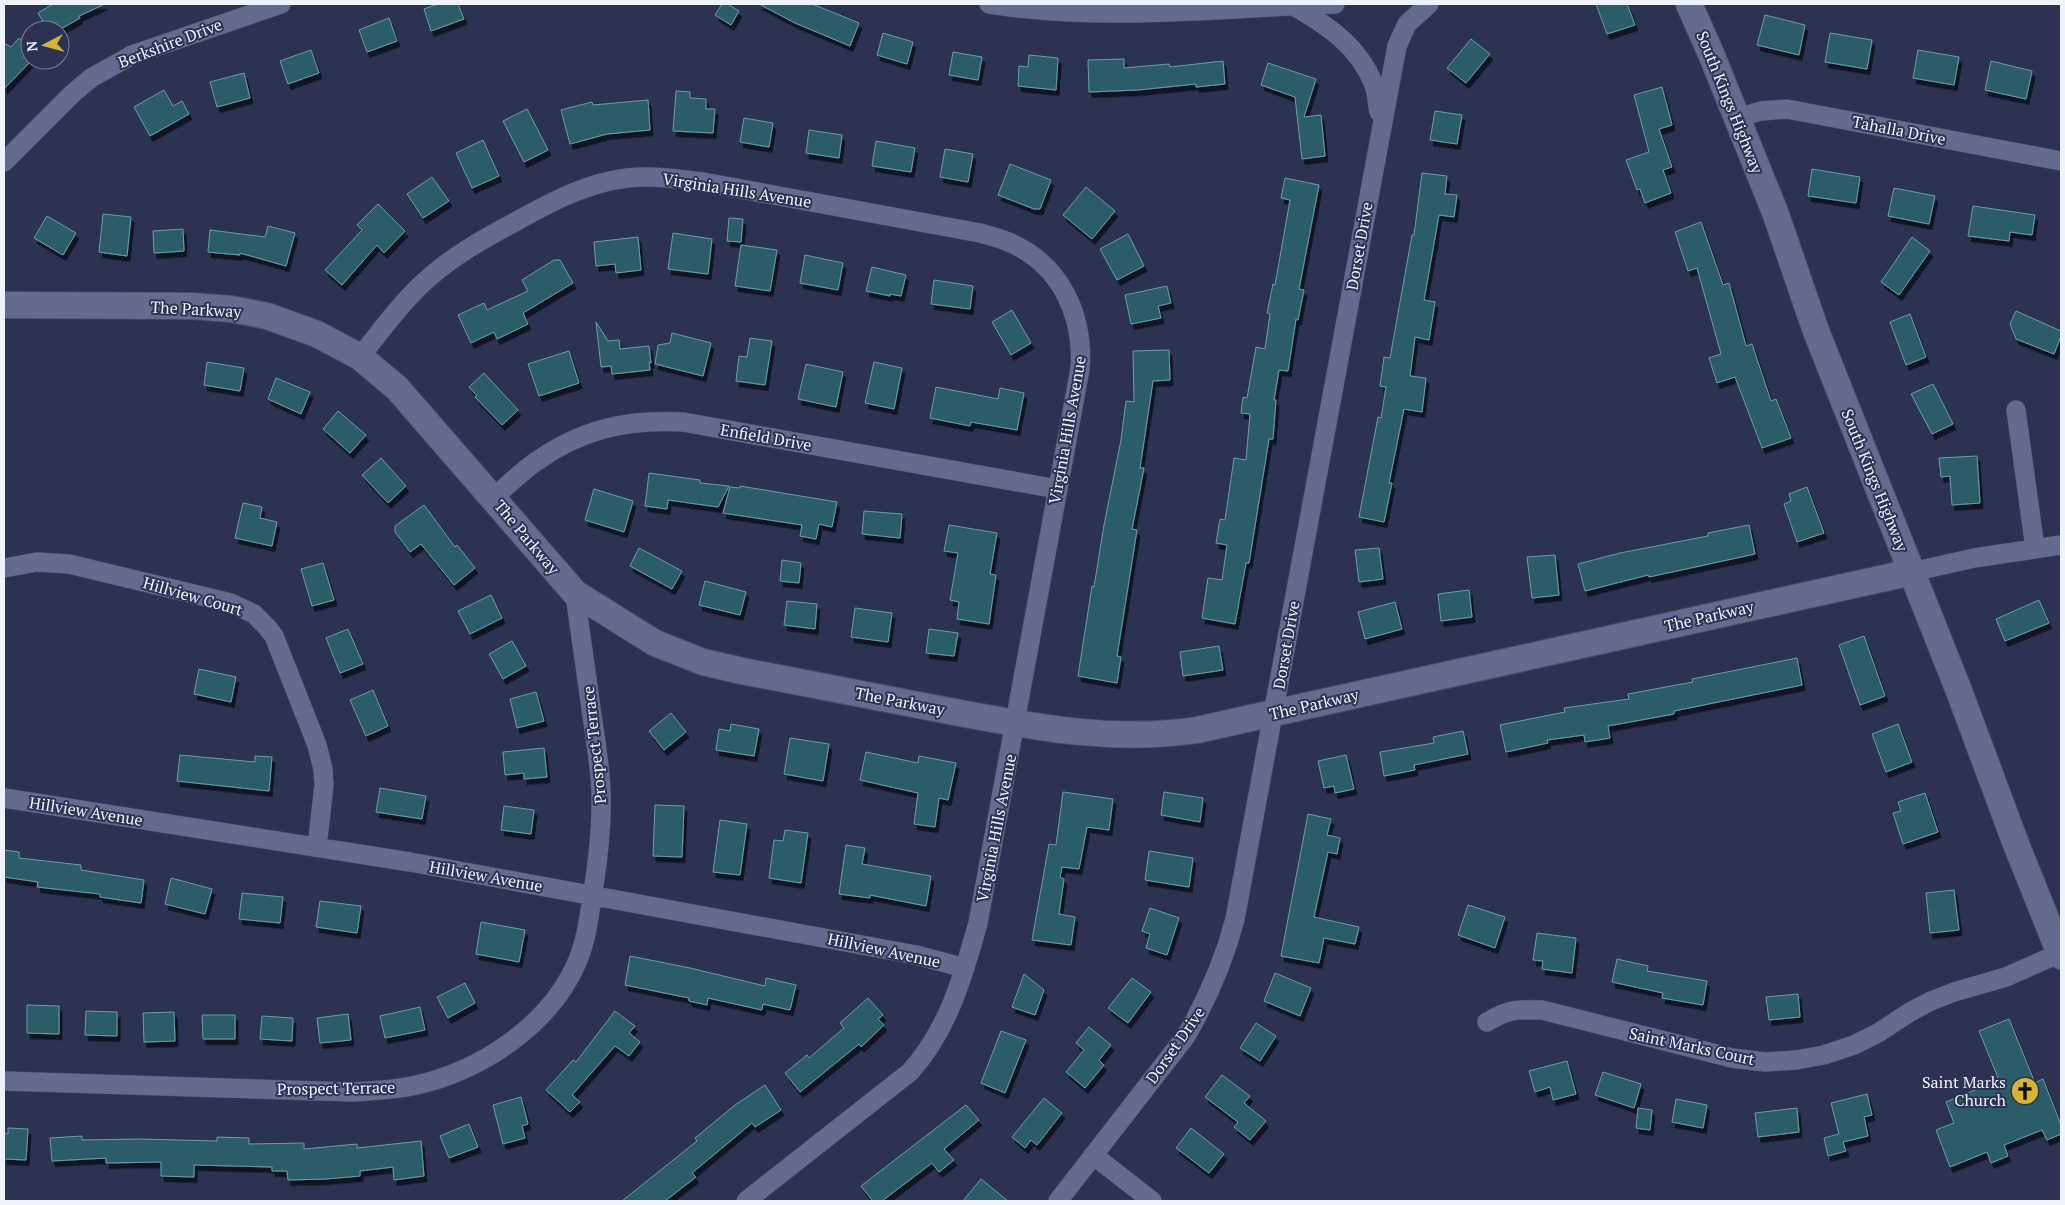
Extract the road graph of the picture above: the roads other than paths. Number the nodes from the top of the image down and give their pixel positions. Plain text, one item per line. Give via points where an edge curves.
1 (281, 4) edge
2 (990, 4) edge
3 (1335, 4) edge
4 (1429, 4) edge
5 (1689, 4) edge
6 (1292, 5) junction
7 (1737, 118) junction
8 (1381, 128) junction
9 (2061, 161) edge
10 (4, 162) edge
11 (4, 305) edge
12 (360, 357) junction
13 (2016, 410) dead end
14 (1057, 490) junction
15 (494, 498) junction
16 (2061, 545) edge
17 (2035, 548) junction
18 (4, 568) edge
19 (1912, 572) junction
20 (575, 593) junction
21 (1273, 714) junction
22 (1016, 723) junction
23 (4, 798) edge
24 (317, 847) junction
25 (592, 895) junction
26 (2061, 954) edge
27 (965, 968) junction
28 (1487, 1022) dead end
29 (4, 1081) edge
30 (1093, 1156) junction
31 (746, 1201) edge
32 (1058, 1201) edge
33 (1152, 1201) edge

1 - 10 street, Berkshire Drive via 141,51 110,66 72,94
2 - 6 street via 1085,14
3 - 6 street
4 - 8 street, Dorset Drive via 1407,24 1397,46
5 - 7 street, South Kings Highway
6 - 8 street, Dorset Drive via 1323,23 1347,44 1364,66 1375,86
7 - 9 street, Tahalla Drive via 1761,111 1787,109
7 - 19 street, South Kings Highway via 1775,212 1816,331
8 - 21 street, Dorset Drive
11 - 12 street, The Parkway via 231,308 298,326
12 - 14 street, Virginia Hills Avenue via 406,300 444,264 556,200 592,185 626,178 663,177 703,182 980,233 1012,243 1041,262 1056,278 1077,320 1081,341 1080,369
12 - 15 street, The Parkway via 397,388
13 - 17 street
14 - 15 street, Enfield Drive via 683,422 656,420 612,426 572,441 533,464
14 - 22 street, Virginia Hills Avenue
15 - 20 street, The Parkway
16 - 17 street
17 - 19 street
18 - 24 street, Hillview Court via 38,562 69,564 231,603 254,614 267,627 280,649 321,758 324,795
19 - 21 street, The Parkway
19 - 26 street, South Kings Highway
20 - 22 street, The Parkway via 655,643 703,662
20 - 25 street, Prospect Terrace via 601,792 599,858
21 - 22 street, The Parkway via 1197,730 1141,736 1094,734
21 - 30 street, Dorset Drive via 1235,918 1218,976 1186,1036
22 - 27 street, Virginia Hills Avenue via 978,923
23 - 24 street, Hillview Avenue
24 - 25 street, Hillview Avenue
25 - 27 street, Hillview Avenue via 916,955
25 - 29 street, Prospect Terrace via 578,960 554,1000 504,1046 449,1075 413,1086 352,1092
26 - 28 street, Saint Marks Court via 2006,977 1931,1001 1854,1045 1796,1060 1765,1062 1732,1058 1542,1010 1514,1009
27 - 31 street, Virginia Hills Avenue via 944,1024 910,1072
30 - 32 street, Dorset Drive
30 - 33 street

